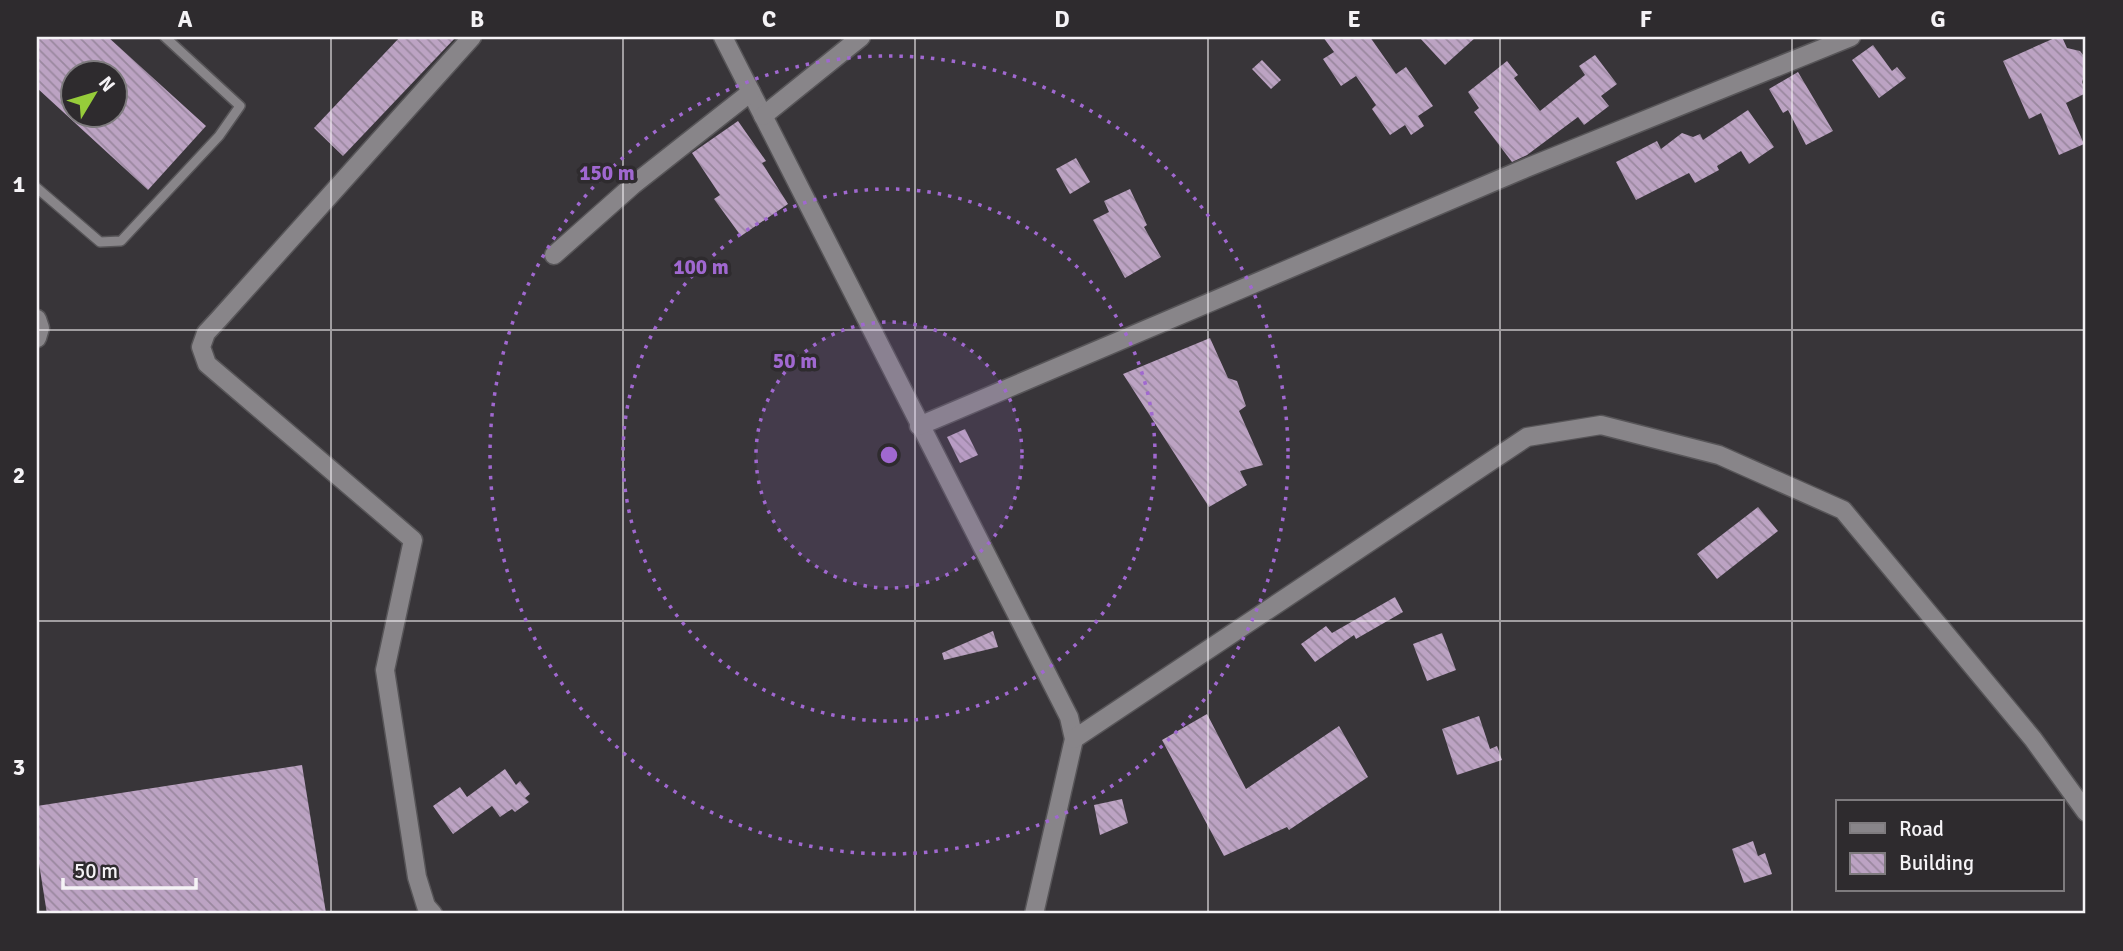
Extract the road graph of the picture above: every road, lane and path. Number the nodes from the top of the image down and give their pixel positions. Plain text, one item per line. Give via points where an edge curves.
1 (164, 37) edge
2 (472, 37) edge
3 (723, 37) edge
4 (861, 37) edge
5 (1851, 37) edge
6 (751, 92) junction
7 (764, 116) junction
8 (37, 188) edge
9 (554, 255) dead end
10 (37, 319) edge
11 (37, 338) edge
12 (919, 426) junction
13 (1074, 739) junction
14 (2086, 812) edge
15 (433, 914) edge
16 (1034, 914) edge

1 - 8 lane via 240,106 219,136 121,241 100,242
2 - 15 street via 219,318 201,347 207,364 413,540 385,670 417,877
3 - 6 street
4 - 7 street
5 - 12 street via 1526,168
6 - 7 street
6 - 9 street via 633,185
7 - 12 street
10 - 11 street
12 - 13 street via 1069,717
13 - 14 street via 1527,437 1601,425 1719,455 1843,510 2033,739
13 - 16 street

